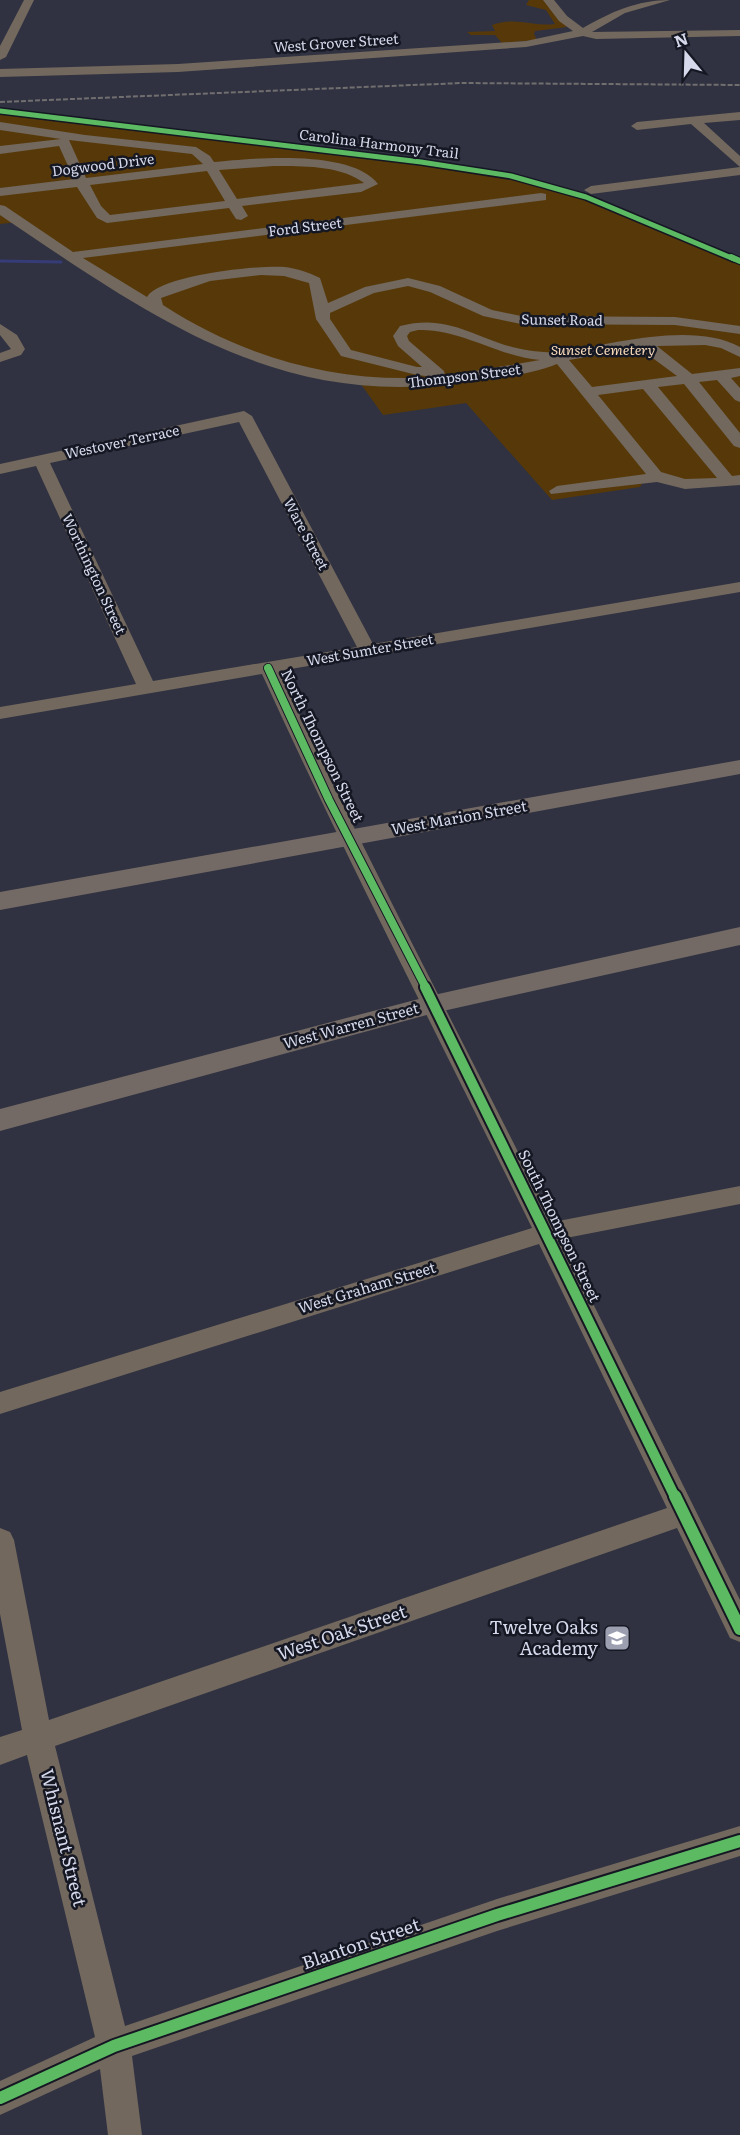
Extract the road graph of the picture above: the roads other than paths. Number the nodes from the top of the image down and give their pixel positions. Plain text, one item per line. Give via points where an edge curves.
1 (29, 0) edge
2 (548, 0) edge
3 (665, 0) edge
4 (581, 33) junction
5 (740, 33) edge
6 (0, 57) edge
7 (0, 73) edge
8 (740, 116) edge
9 (694, 121) junction
10 (0, 126) edge
11 (637, 126) dead end
12 (85, 139) junction
13 (64, 142) junction
14 (0, 150) edge
15 (740, 163) edge
16 (210, 167) junction
17 (740, 171) edge
18 (83, 182) junction
19 (591, 190) dead end
20 (0, 192) edge
21 (541, 197) dead end
22 (234, 205) junction
23 (0, 209) edge
24 (252, 233) junction
25 (70, 256) junction
26 (323, 311) junction
27 (164, 312) junction
28 (0, 328) edge
29 (740, 330) edge
30 (644, 345) junction
31 (740, 353) edge
32 (559, 357) junction
33 (0, 358) edge
34 (435, 372) junction
35 (740, 372) edge
36 (720, 374) junction
37 (457, 379) junction
38 (687, 379) junction
39 (647, 384) junction
40 (590, 392) junction
41 (740, 397) edge
42 (244, 417) joint
43 (740, 443) edge
44 (41, 460) junction
45 (0, 469) edge
46 (659, 477) junction
47 (734, 481) edge
48 (557, 491) dead end
49 (740, 587) edge
50 (368, 651) junction
51 (268, 668) junction
52 (147, 688) junction
53 (0, 713) edge
54 (740, 767) edge
55 (349, 837) junction
56 (0, 901) edge
57 (740, 936) edge
58 (434, 1004) junction
59 (0, 1120) edge
60 (740, 1195) edge
61 (546, 1233) junction
62 (0, 1403) edge
63 (684, 1514) junction
64 (0, 1540) edge
65 (740, 1629) edge
66 (38, 1738) junction
67 (0, 1751) edge
68 (740, 1841) edge
69 (114, 2046) junction
70 (0, 2098) edge
71 (125, 2135) edge

1 - 6 street
2 - 4 street via 566,24
3 - 4 street, West Grover Street via 621,11
4 - 5 street via 608,38
4 - 7 street, West Grover Street via 526,44 308,60 125,71
8 - 9 street
9 - 11 street
9 - 15 street
10 - 12 street
12 - 13 street
12 - 16 street via 190,149 204,156
13 - 14 street
13 - 18 street
16 - 18 street, Dogwood Drive
16 - 22 street
16 - 22 street, Dogwood Drive via 279,162 351,171 372,182 366,188
17 - 19 street
18 - 20 street, Dogwood Drive
18 - 22 street via 100,217 107,219
21 - 24 street, Ford Street
22 - 24 street
23 - 25 street, Thompson Street
24 - 25 street, Ford Street
25 - 27 street, Thompson Street
26 - 27 street via 313,278 285,270 175,285 154,296 154,303
26 - 29 street, Sunset Road via 370,290 408,282 435,289 488,313 521,320 675,321
26 - 34 street via 328,331 346,352
27 - 37 street, Thompson Street via 196,333 300,369 379,382
28 - 33 street via 16,344 16,352
30 - 31 street via 700,339 729,344
30 - 32 street
30 - 38 street via 660,353
32 - 34 street via 506,350 441,326 424,324 405,329 400,336 403,343
32 - 37 street, Thompson Street via 535,367
32 - 40 street
34 - 37 street
35 - 36 street
36 - 38 street
36 - 41 street
38 - 39 street
38 - 43 street
39 - 40 street
39 - 47 street
40 - 46 street
42 - 44 street, Westover Terrace
42 - 50 street, Ware Street
44 - 45 street, Westover Terrace
44 - 52 street, Worthington Street
46 - 47 street via 683,483
46 - 48 street
49 - 50 street, West Sumter Street
50 - 51 street, West Sumter Street
51 - 52 street, West Sumter Street
51 - 55 street, North Thompson Street
52 - 53 street, West Sumter Street
54 - 55 main road, West Marion Street
55 - 56 main road, West Marion Street
55 - 58 street, South Thompson Street
57 - 58 main road, West Warren Street
58 - 59 main road, West Warren Street
58 - 61 street, South Thompson Street
60 - 61 street, West Graham Street
61 - 62 street, West Graham Street
61 - 63 street, South Thompson Street
63 - 65 street, South Thompson Street
63 - 66 street, West Oak Street
64 - 66 street, Whisnant Street
66 - 67 street, West Oak Street
66 - 69 street, Whisnant Street
68 - 69 street, Blanton Street via 497,1915
69 - 70 street, Blanton Street
69 - 71 street, Whisnant Street

